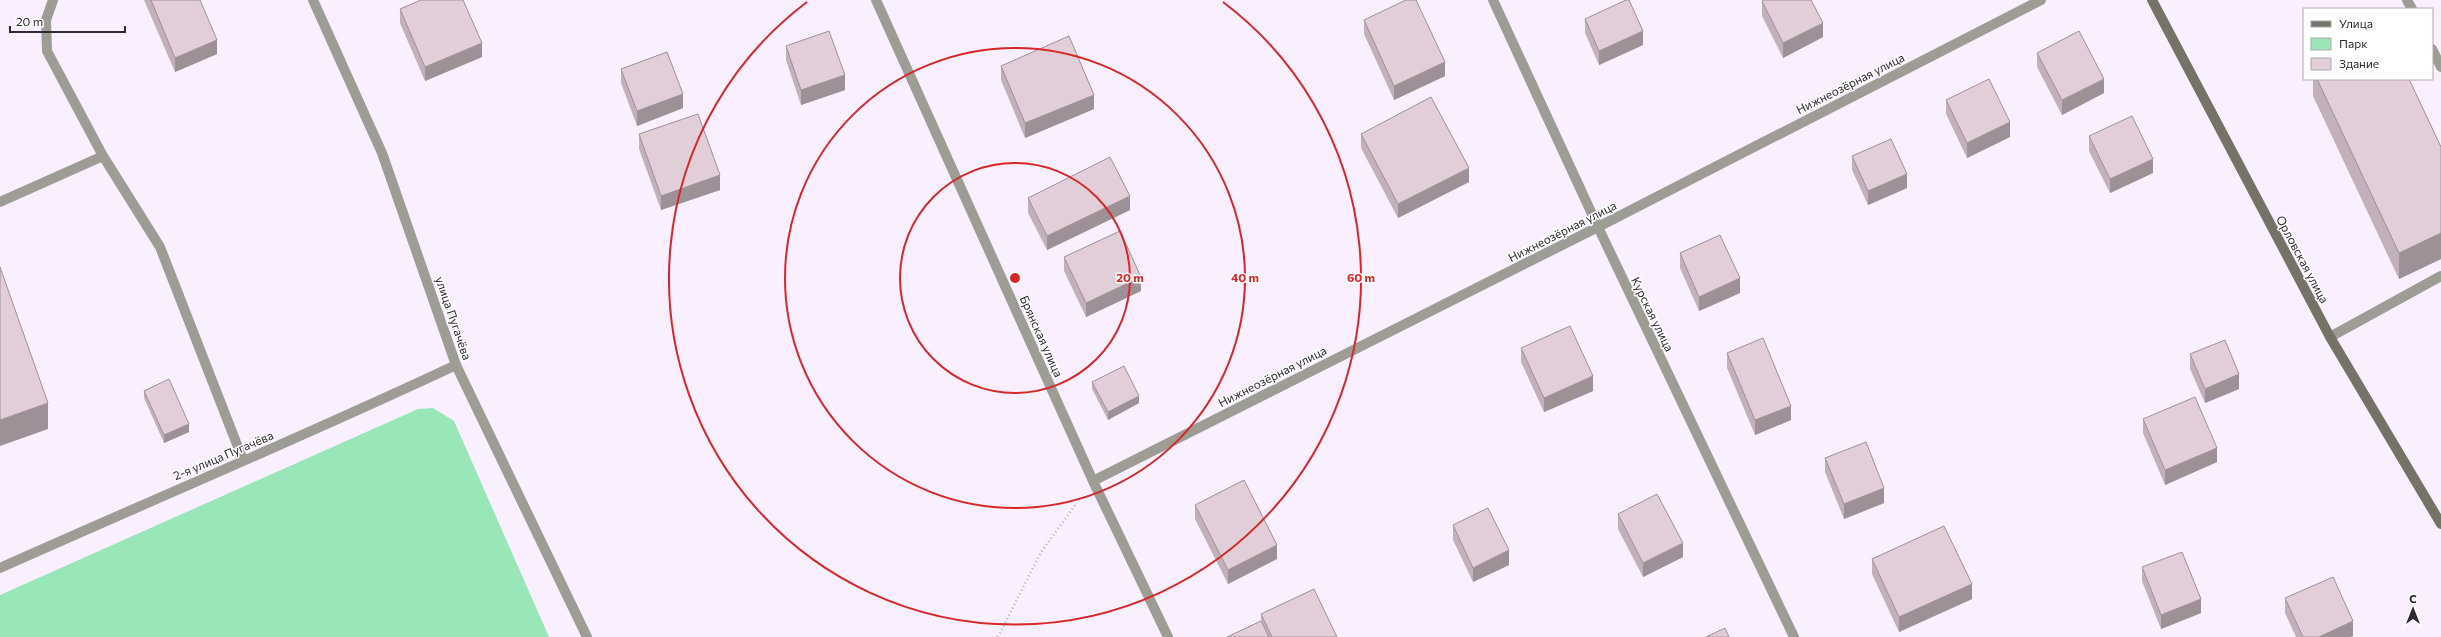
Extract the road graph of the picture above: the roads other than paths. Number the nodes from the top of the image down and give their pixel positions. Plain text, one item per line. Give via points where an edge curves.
1 (53, 0) edge
2 (313, 0) edge
3 (876, 0) edge
4 (1493, 0) edge
5 (2041, 0) edge
6 (2152, 0) edge
7 (2433, 51) edge
8 (2441, 67) edge
9 (103, 156) junction
10 (0, 202) edge
11 (1598, 227) junction
12 (2441, 276) edge
13 (2330, 337) junction
14 (456, 365) junction
15 (243, 460) junction
16 (1093, 481) junction
17 (2441, 524) edge
18 (0, 568) edge
19 (587, 637) edge
20 (1168, 637) edge
21 (1794, 637) edge

1 - 9 street via 46,20 47,51
2 - 14 street, улица Пугачёва via 382,152
3 - 16 street, Брянская улица
4 - 11 street, Курская улица
5 - 11 street, Нижнеозёрная улица
6 - 13 main road, Орловская улица
7 - 8 street
9 - 10 street
9 - 15 street via 160,247
11 - 16 street, Нижнеозёрная улица
11 - 21 street, Курская улица
12 - 13 street
13 - 17 main road, Орловская улица
14 - 15 street, 2-я улица Пугачёва via 320,429
14 - 19 street, улица Пугачёва
15 - 18 street, 2-я улица Пугачёва
16 - 20 street, Брянская улица

